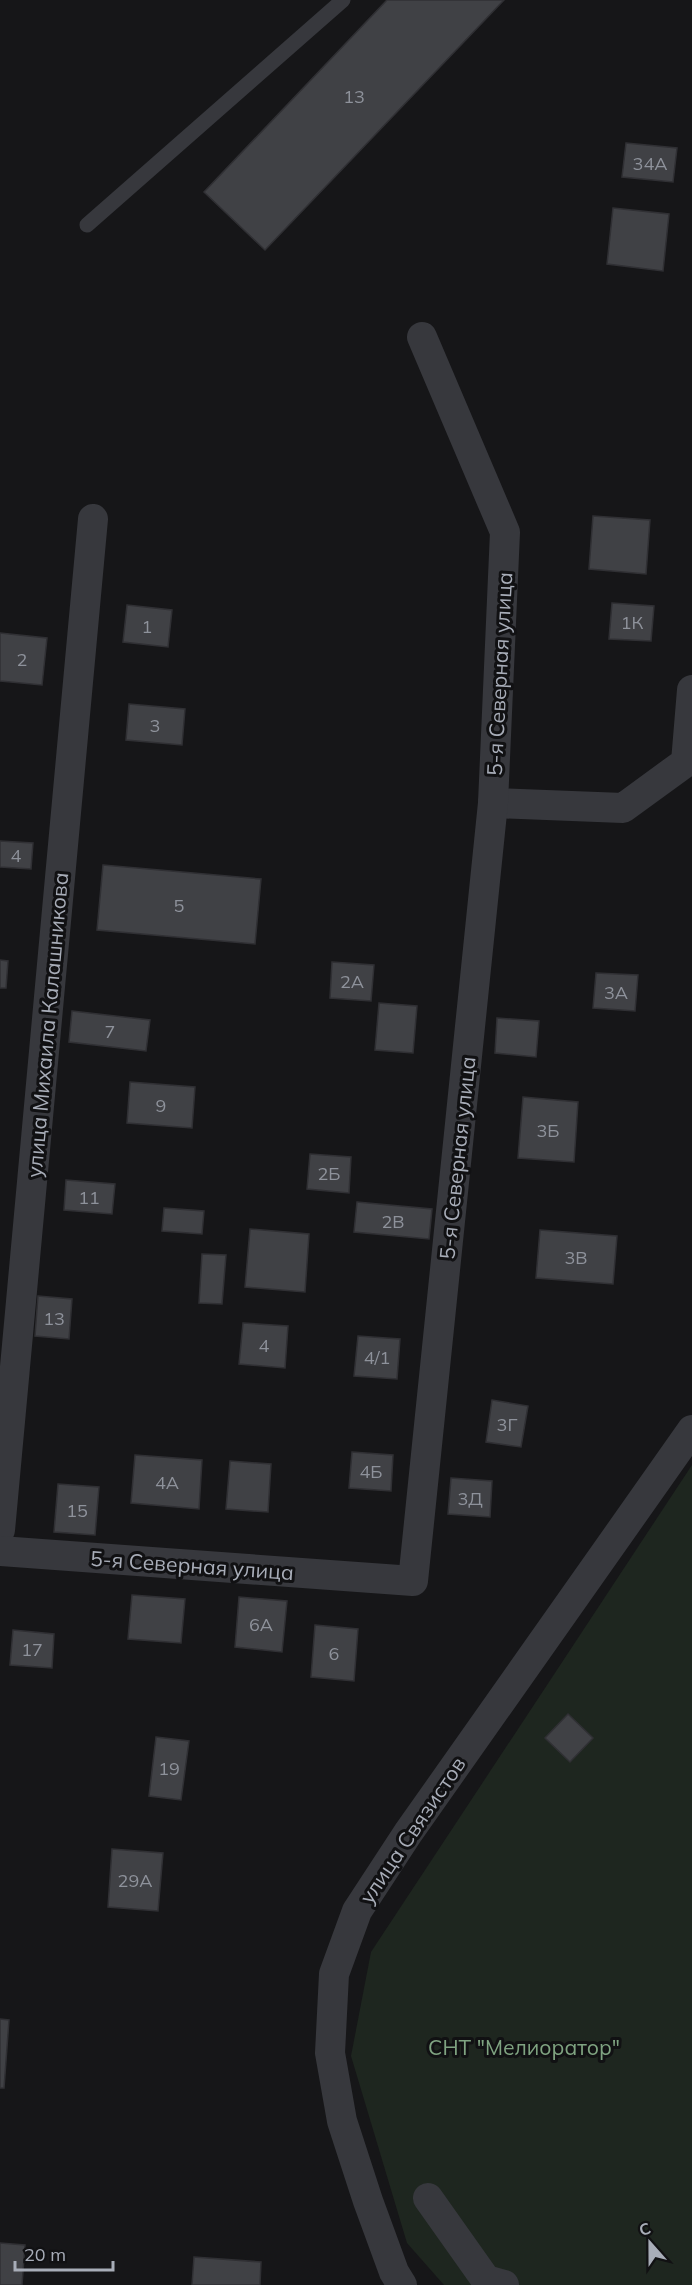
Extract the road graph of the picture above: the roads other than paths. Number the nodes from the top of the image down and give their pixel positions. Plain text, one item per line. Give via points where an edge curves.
1 (343, 0) edge
2 (87, 225) dead end
3 (422, 337) dead end
4 (93, 519) dead end
5 (692, 690) edge
6 (493, 803) junction
7 (692, 1430) edge
8 (0, 1530) edge
9 (0, 1551) edge
10 (428, 2198) dead end
11 (402, 2285) edge
12 (504, 2285) edge

1 - 2 lane
3 - 6 street, 5-я Северная улица via 505,532
4 - 8 street, улица Михаила Калашникова
5 - 6 street via 686,762 624,808
6 - 9 street, 5-я Северная улица via 414,1581
7 - 11 street, улица Связистов via 401,1843 357,1911 334,1974 330,2053 342,2121 368,2201
10 - 12 street via 486,2280

